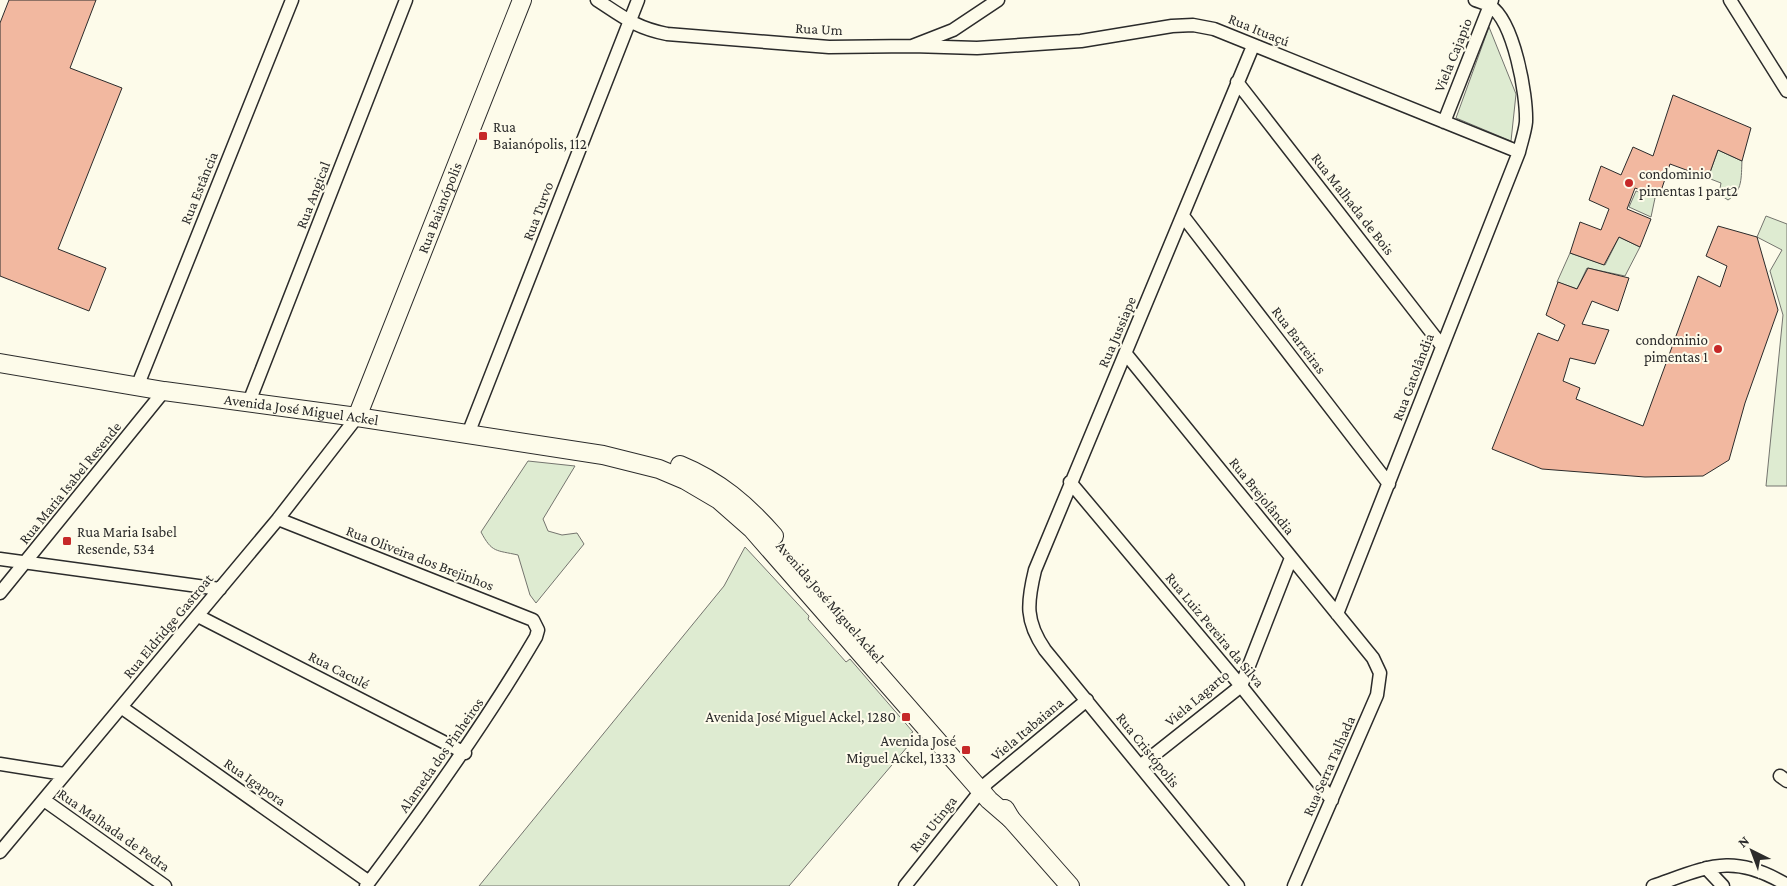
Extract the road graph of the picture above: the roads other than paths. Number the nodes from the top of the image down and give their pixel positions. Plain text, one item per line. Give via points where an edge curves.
1 (292, 0) edge
2 (406, 0) edge
3 (522, 0) edge
4 (597, 0) edge
5 (638, 0) edge
6 (998, 0) edge
7 (1475, 0) edge
8 (1730, 0) edge
9 (1491, 3) edge
10 (964, 22) junction
11 (629, 23) junction
12 (912, 46) junction
13 (1253, 46) junction
14 (970, 48) junction
15 (1237, 82) junction
16 (1787, 91) edge
17 (1444, 122) junction
18 (1518, 152) junction
19 (1183, 216) junction
20 (1442, 346) junction
21 (1126, 354) junction
22 (0, 363) edge
23 (137, 387) junction
24 (164, 391) junction
25 (249, 402) junction
26 (357, 417) junction
27 (468, 434) junction
28 (1070, 482) junction
29 (1389, 484) junction
30 (278, 519) junction
31 (1291, 558) junction
32 (0, 559) edge
33 (26, 563) junction
34 (220, 589) junction
35 (0, 593) edge
36 (1337, 614) junction
37 (198, 616) junction
38 (1034, 634) joint
39 (536, 637) joint
40 (1373, 658) joint
41 (1241, 686) junction
42 (1087, 700) junction
43 (122, 707) junction
44 (465, 753) junction
45 (0, 764) edge
46 (1140, 766) junction
47 (64, 774) junction
48 (984, 787) junction
49 (44, 800) junction
50 (1332, 800) junction
51 (0, 852) edge
52 (1706, 868) junction
53 (368, 884) edge
54 (1787, 885) edge
55 (165, 886) edge
56 (905, 886) edge
57 (1070, 886) edge
58 (1238, 886) edge
59 (1294, 886) edge
60 (1653, 886) edge
61 (1723, 886) edge

1 - 23 street, Rua Estância
2 - 25 street, Rua Angical
3 - 26 street, Rua Baianópolis
4 - 11 street, Rua Um
5 - 11 street, Rua Turvo
6 - 10 street, Rua Um
7 - 9 street
8 - 16 street
9 - 17 street, Viela Cajapio
9 - 18 street, Rua Gatolândia via 1519,64 1526,124
10 - 12 street, Rua Um via 953,30
10 - 14 street via 962,39
11 - 12 street, Rua Um via 667,34 829,46
11 - 27 street, Rua Turvo
12 - 14 street, Rua Ituaçú
13 - 14 street, Rua Ituaçú via 1214,29 1172,26 1081,42
13 - 15 street, Rua Jussiape
13 - 17 street, Rua Ituaçú
15 - 19 street, Rua Jussiape
15 - 20 street, Rua Malhada de Bois
17 - 18 street, Rua Ituaçú
18 - 20 street, Rua Gatolândia
19 - 21 street, Rua Jussiape
19 - 29 street, Rua Barreiras
20 - 29 street, Rua Gatolândia
21 - 28 street, Rua Jussiape
21 - 31 street, Rua Brejolândia
22 - 23 street, Avenida José Miguel Ackel
23 - 24 street, Avenida José Miguel Ackel
24 - 25 street, Avenida José Miguel Ackel
24 - 33 street, Rua Maria Isabel Resende
25 - 26 street, Avenida José Miguel Ackel
26 - 27 street, Avenida José Miguel Ackel
26 - 30 street, Rua Eldridge Gastroat
27 - 48 street, Avenida José Miguel Ackel via 604,455 659,469 707,492 731,510 764,543
28 - 38 street, Rua Jussiape via 1035,570 1029,594 1028,617
28 - 41 street, Rua Luiz Pereira da Silva
29 - 36 street, Rua Gatolândia
30 - 34 street, Rua Eldridge Gastroat
30 - 39 street, Rua Oliveira dos Brejinhos via 533,620 538,630
31 - 36 street, Rua Brejolândia
31 - 41 street, Viela Lagarto
32 - 33 street
33 - 34 street
33 - 35 street, Rua Maria Isabel Resende
34 - 37 street, Rua Eldridge Gastroat
36 - 40 street, Rua Brejolândia
37 - 43 street, Rua Eldridge Gastroat
37 - 44 street, Rua Caculé
38 - 42 street, Rua Cristópolis
39 - 44 street, Alameda dos Pinheiros
40 - 50 street, Rua Serra Talhada via 1381,682
41 - 46 street, Viela Lagarto
41 - 50 street, Rua Luiz Pereira da Silva
42 - 46 street, Rua Cristópolis
42 - 48 street, Viela Itabaiana
43 - 47 street, Rua Eldridge Gastroat
43 - 53 street, Rua Igapora
44 - 53 street, Alameda dos Pinheiros
45 - 47 street
46 - 58 street, Rua Cristópolis
47 - 49 street, Rua Eldridge Gastroat
48 - 56 street, Rua Utinga
48 - 57 street, Avenida José Miguel Ackel
49 - 51 street, Rua Eldridge Gastroat
49 - 55 street, Rua Malhada de Pedra
50 - 59 street, Rua Serra Talhada
52 - 54 street via 1727,864 1747,866 1766,872
52 - 60 street
52 - 61 street

